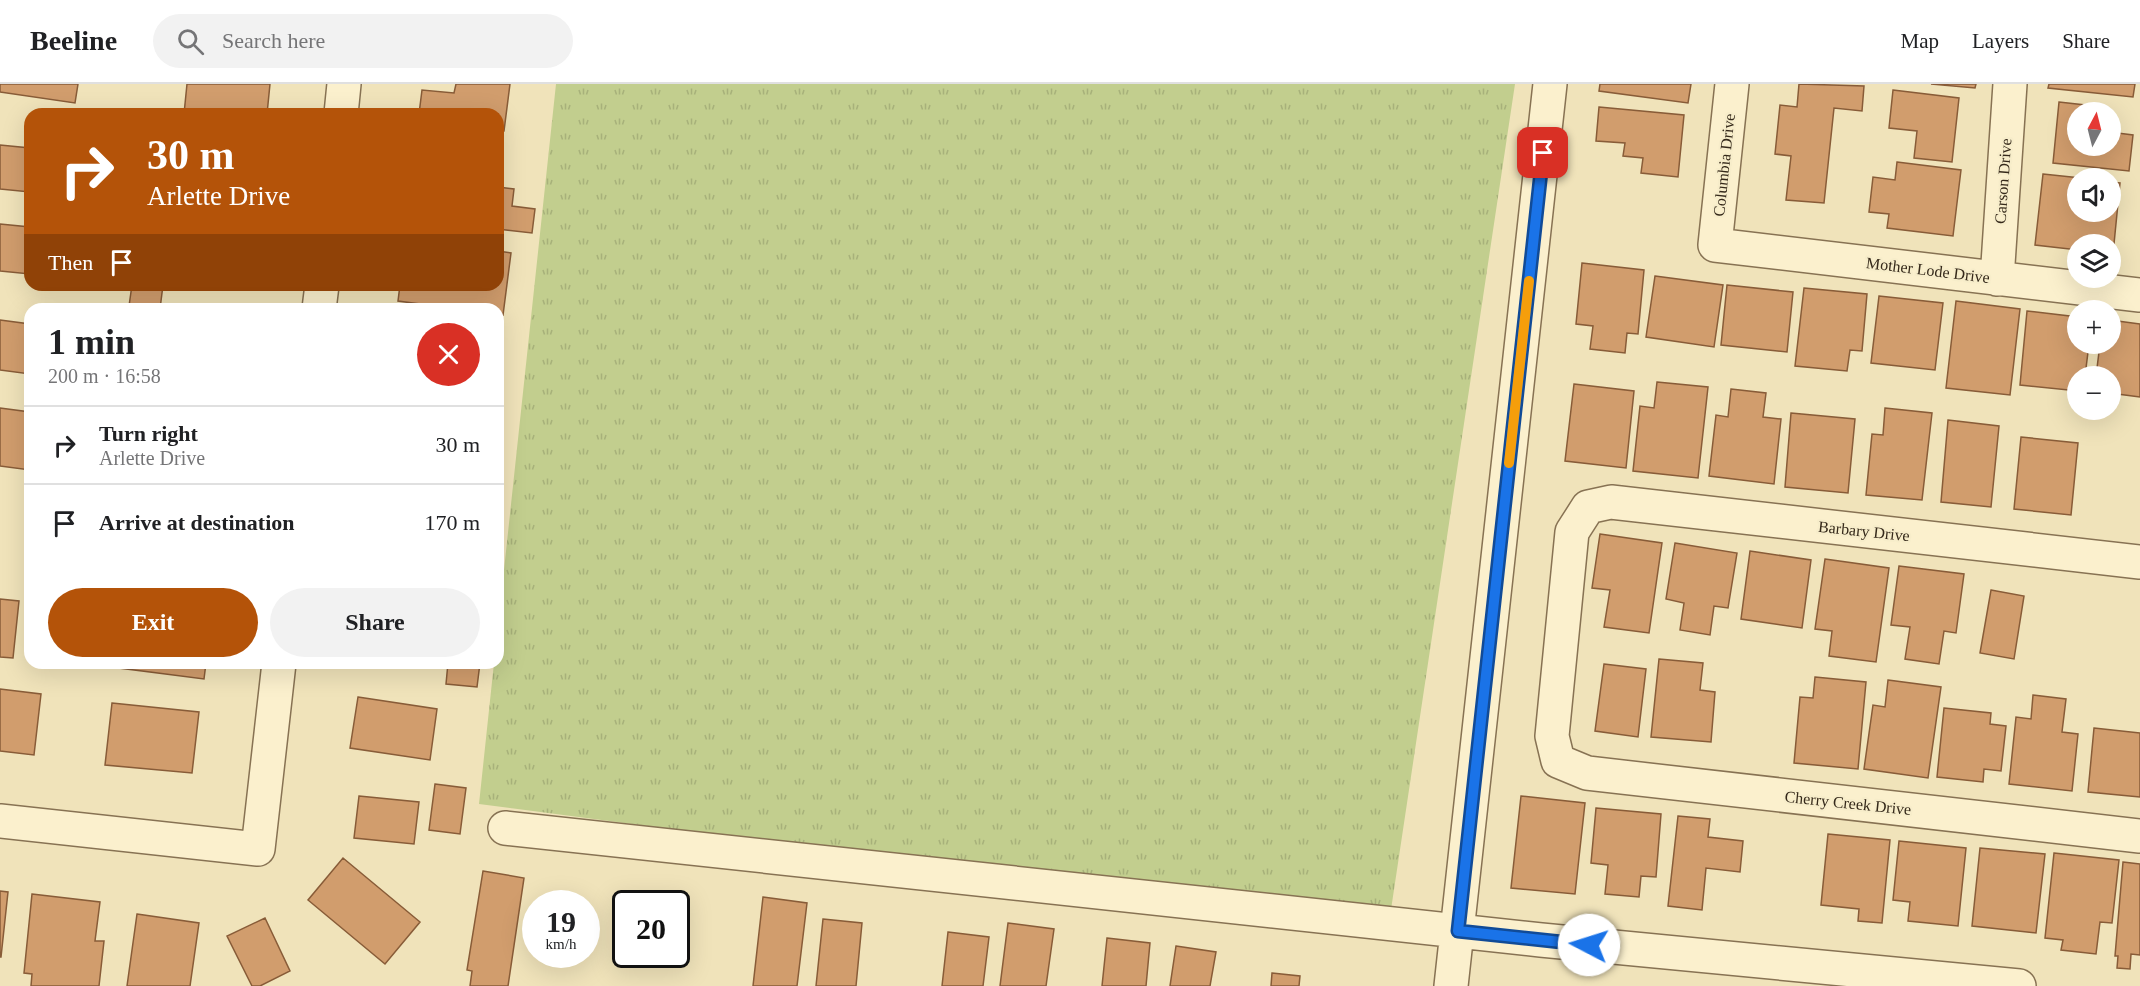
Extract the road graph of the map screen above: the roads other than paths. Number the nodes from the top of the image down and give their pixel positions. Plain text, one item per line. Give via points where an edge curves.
1 (344, 84) edge
2 (1550, 84) edge
3 (1732, 84) edge
4 (2010, 84) edge
5 (342, 108) edge
6 (1715, 245) joint
7 (1996, 279) junction
8 (2140, 296) edge
9 (2140, 562) edge
10 (278, 669) edge
11 (1558, 761) joint
12 (0, 821) edge
13 (505, 828) dead end
14 (2140, 836) edge
15 (1458, 931) junction
16 (1451, 986) edge
17 (2019, 986) edge

1 - 5 street
2 - 15 street
3 - 6 street, Columbia Drive
4 - 7 street, Carson Drive
6 - 7 street, Mother Lode Drive
7 - 8 street, Mother Lode Drive
9 - 11 street, Barbary Drive via 1611,502 1588,507 1572,532 1552,736
10 - 12 street via 258,849
11 - 14 street, Cherry Creek Drive via 1587,773
13 - 15 street
15 - 16 street
15 - 17 street

